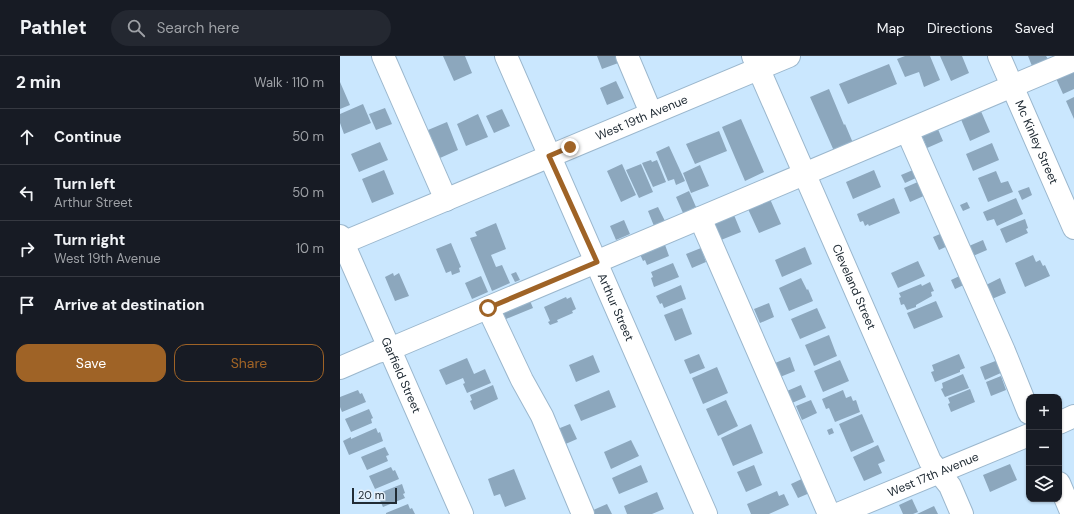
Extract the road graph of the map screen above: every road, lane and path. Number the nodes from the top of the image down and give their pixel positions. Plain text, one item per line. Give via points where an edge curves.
1 (383, 56) edge
2 (506, 56) edge
3 (627, 56) edge
4 (789, 56) edge
5 (999, 56) edge
6 (1074, 60) edge
7 (756, 62) edge
8 (1012, 86) junction
9 (651, 114) junction
10 (907, 131) junction
11 (549, 156) junction
12 (804, 174) junction
13 (446, 200) junction
14 (700, 218) junction
15 (1074, 228) edge
16 (341, 241) edge
17 (597, 262) junction
18 (488, 308) junction
19 (390, 349) junction
20 (340, 368) edge
21 (1026, 406) edge
22 (1074, 416) edge
23 (1062, 421) edge
24 (1026, 436) edge
25 (938, 473) junction
26 (1062, 490) edge
27 (842, 513) edge
28 (462, 514) edge
29 (583, 514) edge
30 (706, 514) edge
31 (962, 514) edge
32 (1072, 514) edge

1 - 13 street
2 - 11 street, Arthur Street
3 - 9 street
4 - 7 street, West 19th Avenue
5 - 8 street, Mc Kinley Street
6 - 8 street
7 - 9 street, West 19th Avenue
7 - 12 street, Cleveland Street
8 - 10 street
8 - 15 street, Mc Kinley Street
9 - 11 street, West 19th Avenue
10 - 12 street
10 - 21 street
11 - 13 street, West 19th Avenue
11 - 17 street, Arthur Street
12 - 14 street
12 - 25 street, Cleveland Street via 930,461
13 - 16 street, West 19th Avenue
14 - 17 street
14 - 27 street
16 - 19 street, Garfield Street
17 - 18 street
17 - 30 street, Arthur Street
18 - 19 street
18 - 29 street via 542,416
19 - 20 street
19 - 28 street, Garfield Street
22 - 23 street
24 - 25 street, West 17th Avenue
25 - 27 street, West 17th Avenue
25 - 31 street, Cleveland Street via 950,486
26 - 32 street

